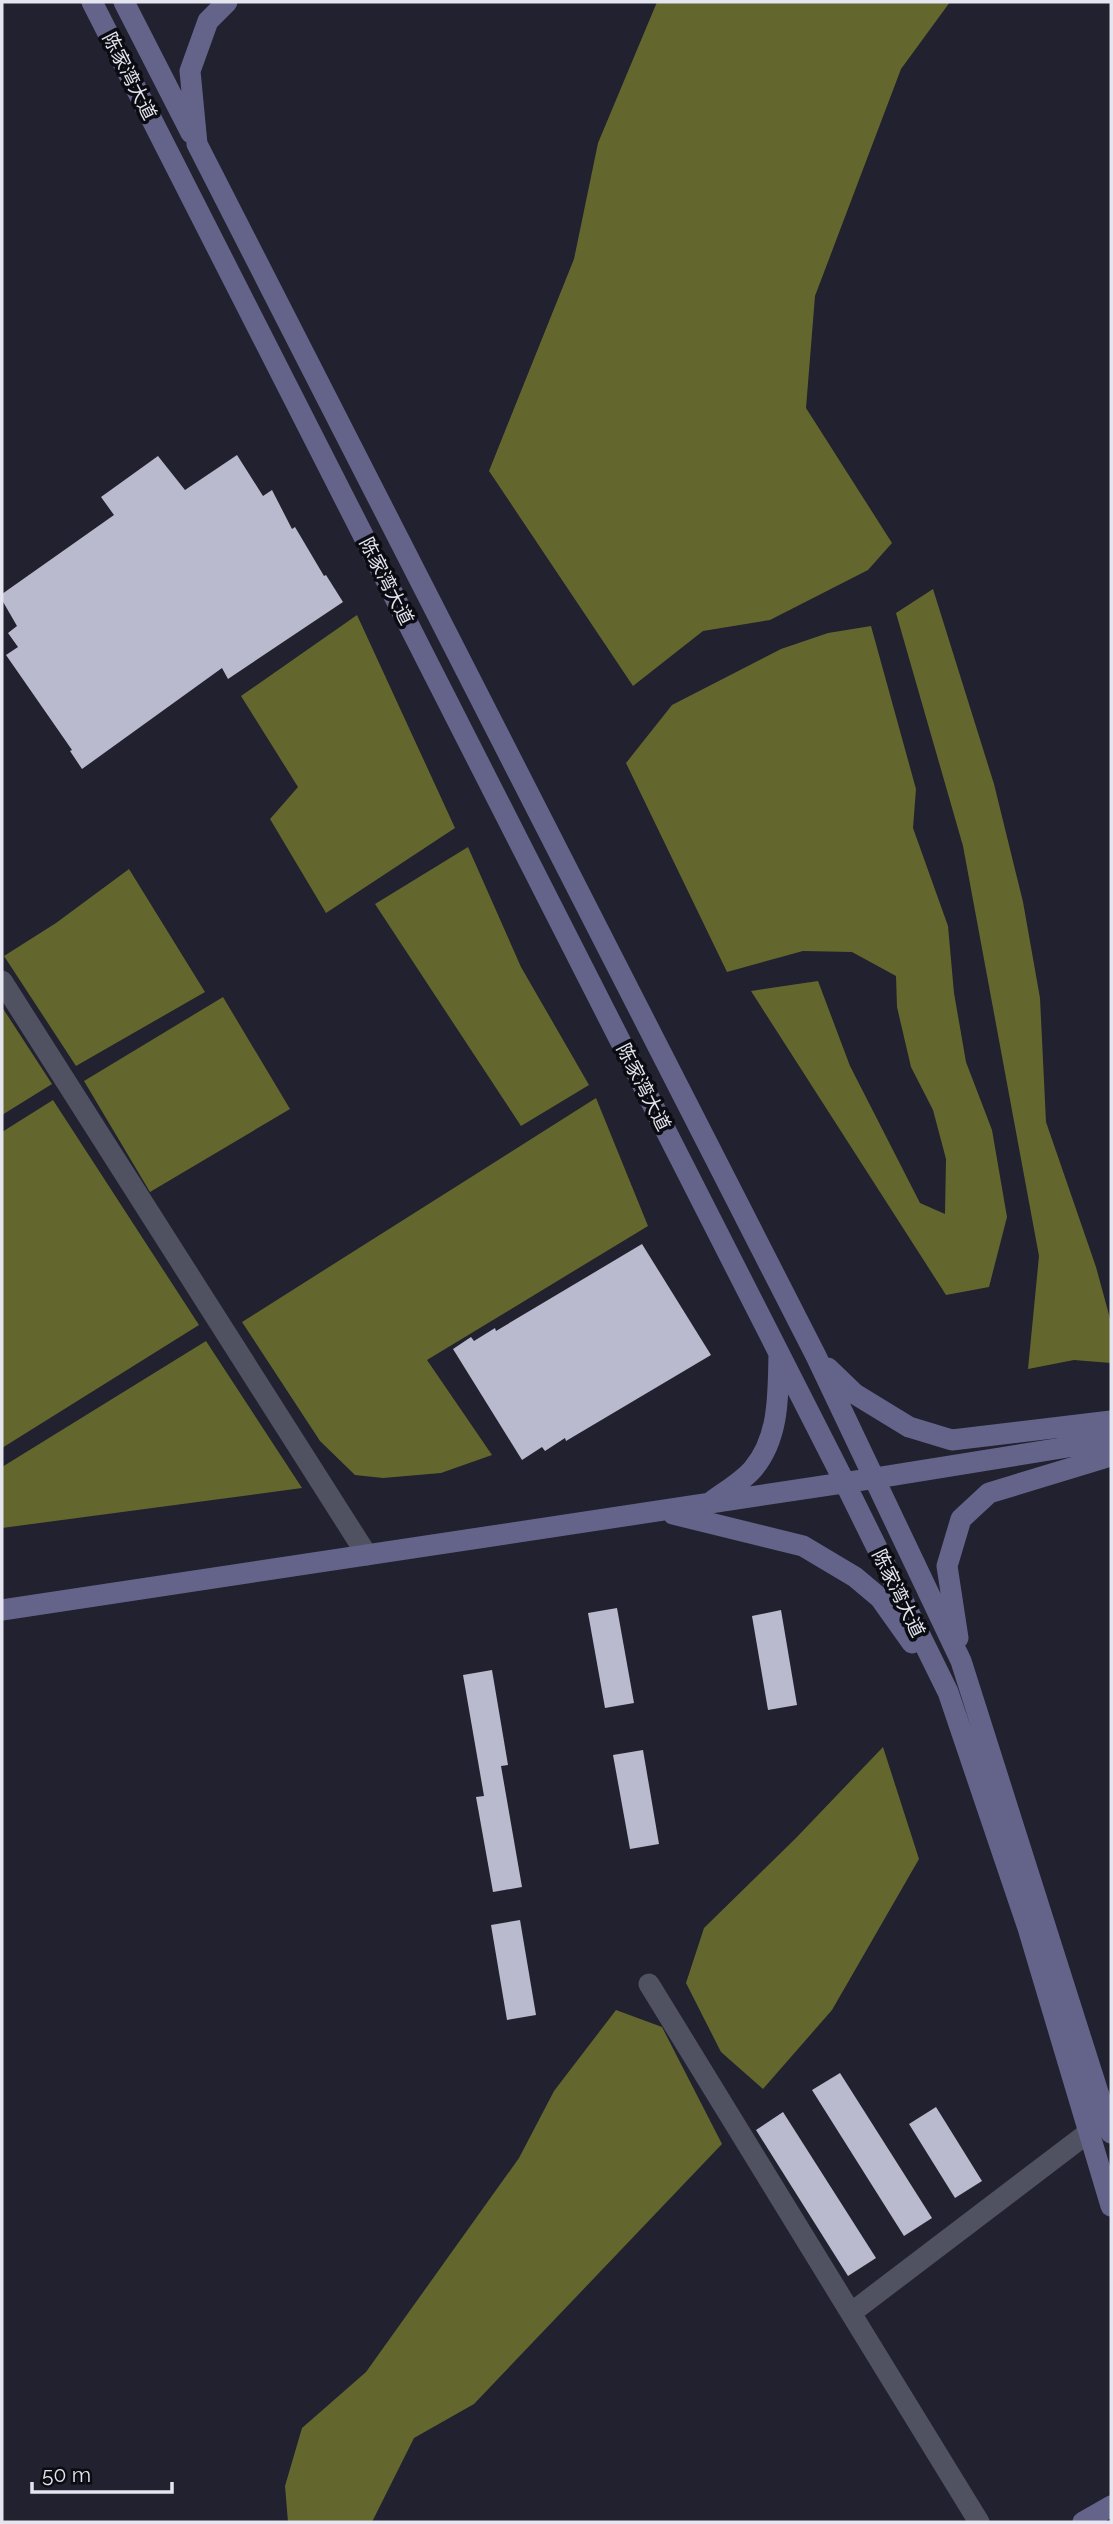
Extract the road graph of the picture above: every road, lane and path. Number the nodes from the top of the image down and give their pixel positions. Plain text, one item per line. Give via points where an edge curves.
1 (124, 2) edge
2 (227, 2) edge
3 (95, 7) edge
4 (197, 144) junction
5 (2, 981) edge
6 (779, 1352) junction
7 (816, 1356) junction
8 (1111, 1421) edge
9 (1111, 1440) edge
10 (1111, 1456) edge
11 (876, 1478) junction
12 (845, 1483) junction
13 (709, 1503) junction
14 (661, 1511) junction
15 (367, 1555) junction
16 (2, 1610) edge
17 (961, 1661) junction
18 (948, 1692) junction
19 (649, 1984) dead end
20 (1089, 2132) junction
21 (1111, 2133) edge
22 (1111, 2206) edge
23 (851, 2314) junction
24 (1111, 2506) edge
25 (979, 2522) edge
26 (1083, 2522) edge

1 - 3 main road
1 - 4 main road, 陈家湾大道
2 - 4 main road, 陈家湾大道 via 208,21 190,71
3 - 6 main road, 陈家湾大道
4 - 7 main road, 陈家湾大道
5 - 15 street
6 - 12 main road, 陈家湾大道
6 - 13 main road via 778,1410 768,1443 753,1469
7 - 8 main road via 855,1394 909,1427 952,1440
7 - 11 main road, 陈家湾大道
9 - 11 main road
10 - 17 main road via 989,1493 961,1519 947,1566
11 - 12 main road
11 - 17 main road, 陈家湾大道
12 - 13 main road
12 - 18 main road, 陈家湾大道
13 - 14 main road
14 - 15 main road
14 - 18 main road via 803,1545 855,1577 880,1598
15 - 16 main road
17 - 21 main road, 陈家湾大道
18 - 20 main road, 陈家湾大道 via 1028,1928
19 - 23 street
20 - 22 main road, 陈家湾大道
20 - 23 street
23 - 25 street
24 - 26 main road

